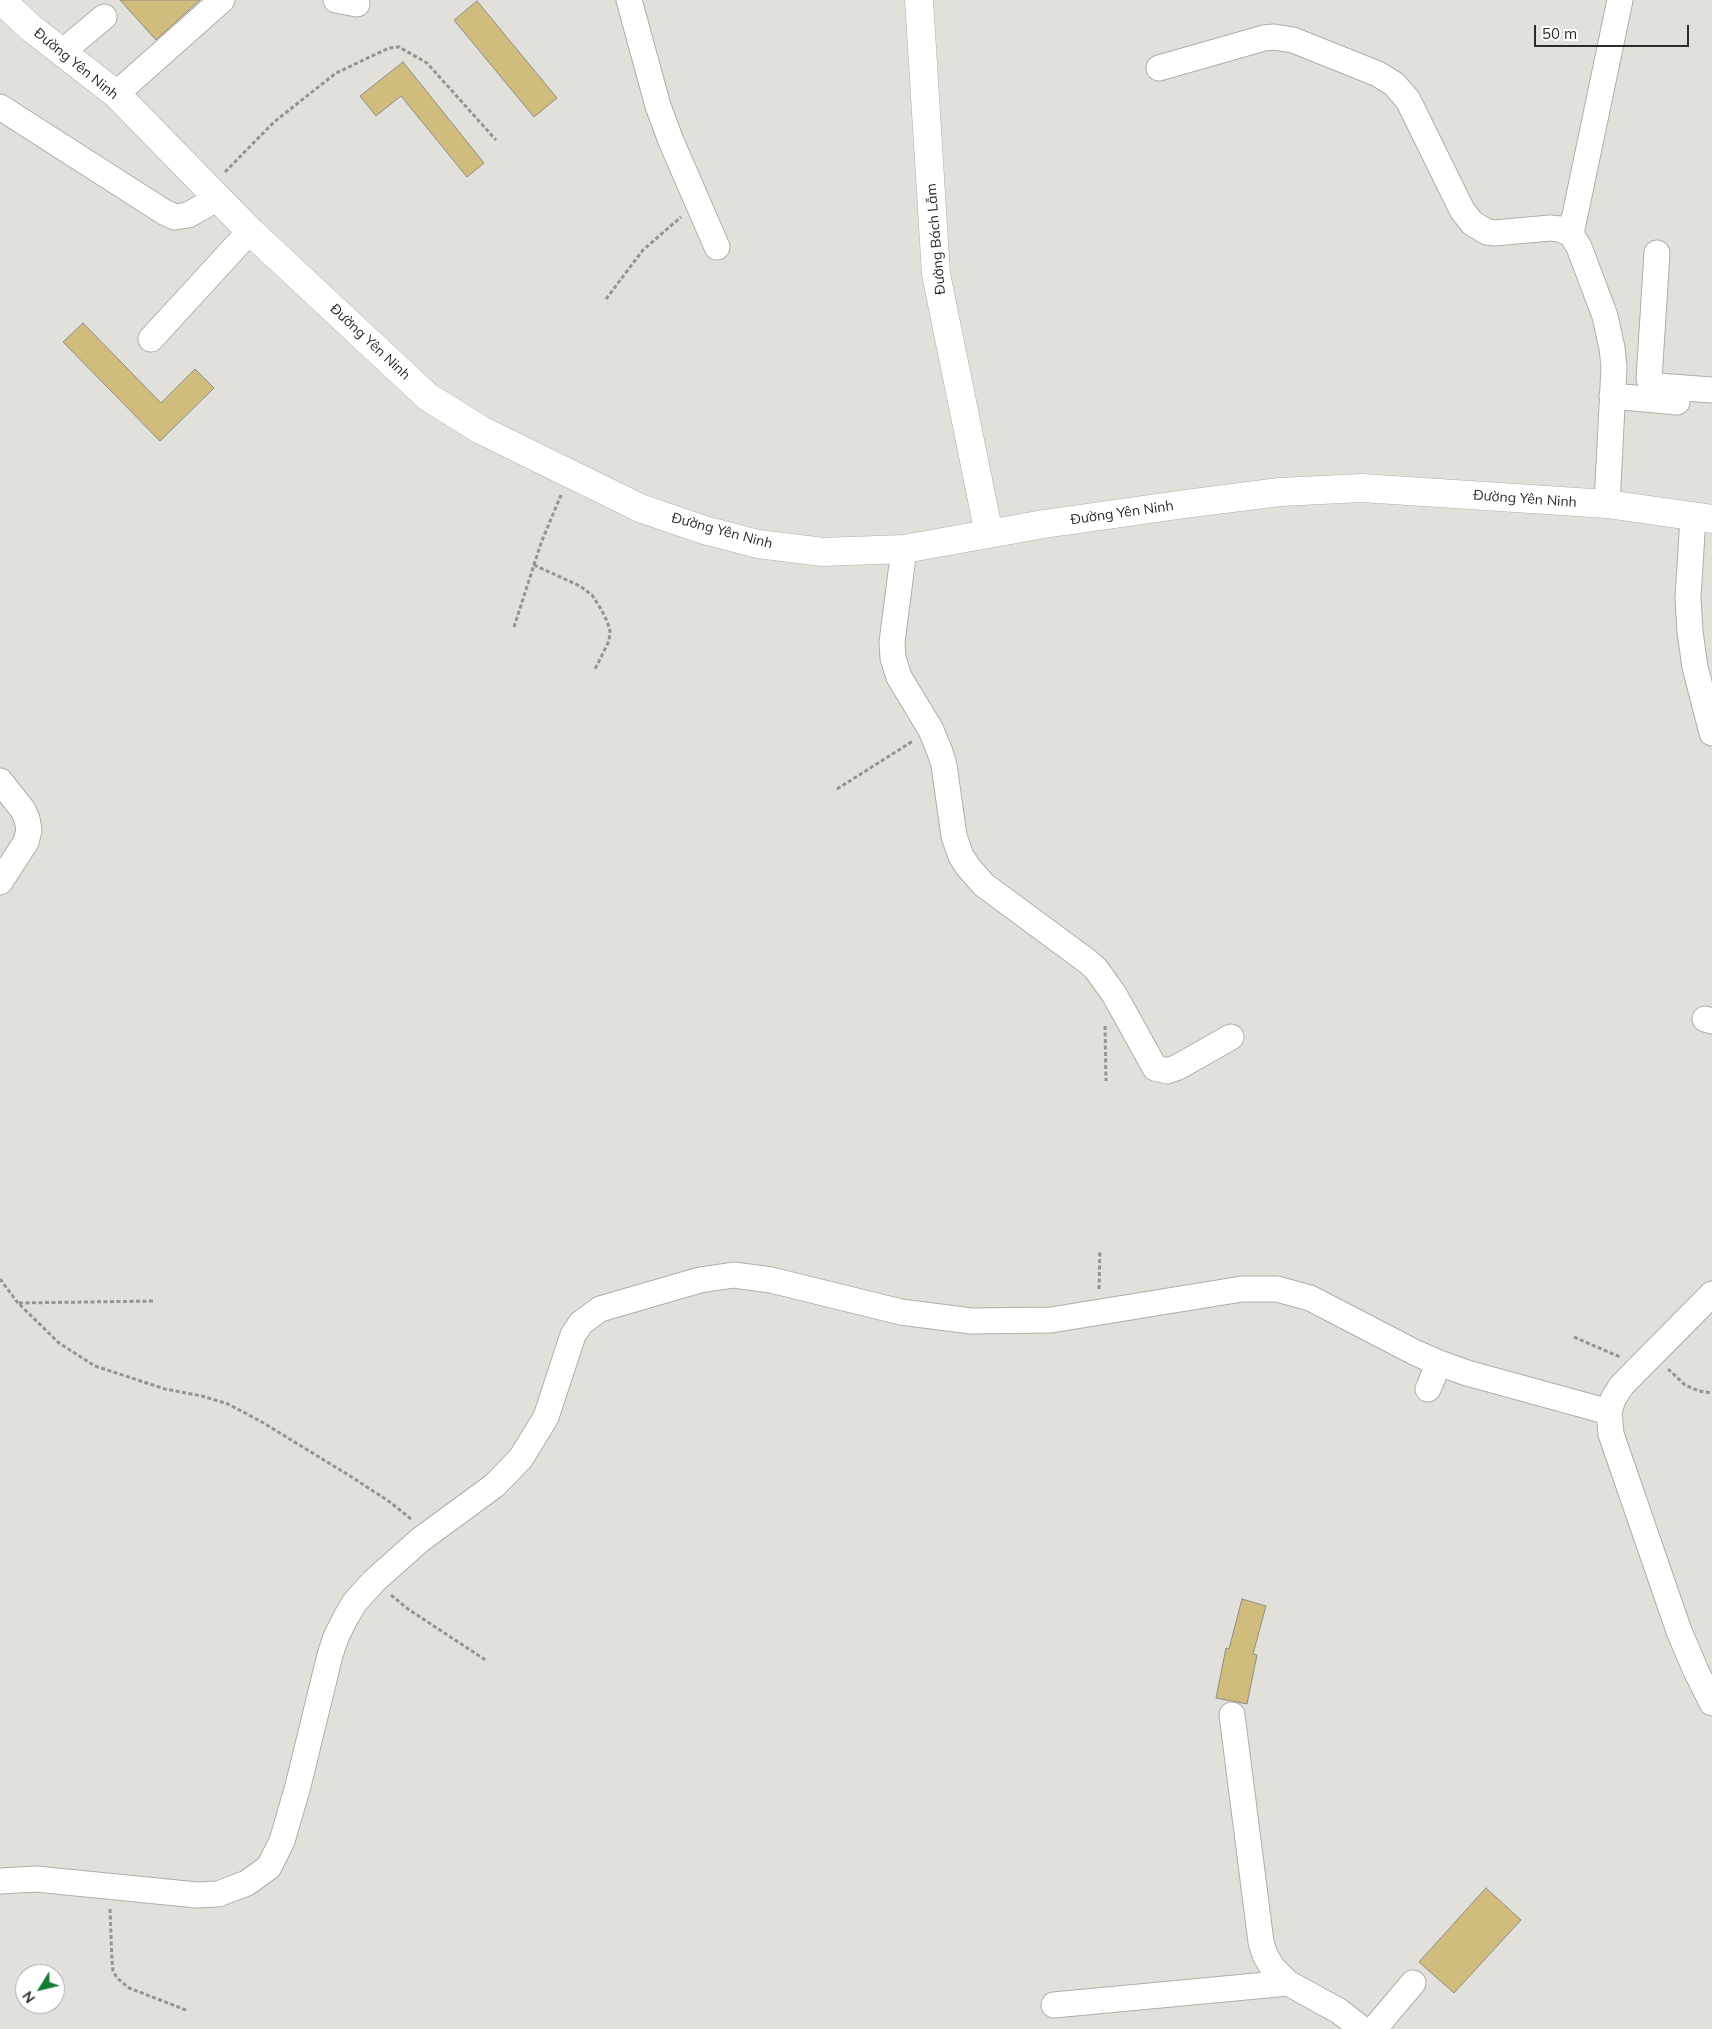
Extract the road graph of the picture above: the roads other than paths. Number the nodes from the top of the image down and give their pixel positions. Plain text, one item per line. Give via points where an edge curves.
1 (222, 0) edge
2 (629, 0) edge
3 (919, 0) edge
4 (1620, 0) edge
5 (12, 4) edge
6 (104, 17) dead end
7 (62, 52) junction
8 (1159, 68) dead end
9 (116, 94) junction
10 (0, 107) edge
11 (213, 193) junction
12 (250, 231) junction
13 (1570, 234) junction
14 (717, 248) dead end
15 (1657, 253) dead end
16 (151, 339) dead end
17 (1712, 390) edge
18 (1612, 396) junction
19 (1712, 406) edge
20 (1607, 504) junction
21 (1702, 518) edge
22 (988, 534) junction
23 (904, 548) junction
24 (1712, 733) edge
25 (0, 781) edge
26 (0, 882) edge
27 (1231, 1037) dead end
28 (1712, 1294) edge
29 (1439, 1363) junction
30 (1428, 1389) dead end
31 (1609, 1412) junction
32 (1712, 1703) edge
33 (1232, 1715) dead end
34 (0, 1881) edge
35 (1413, 1983) dead end
36 (1288, 1984) junction
37 (1054, 2005) dead end
38 (1362, 2029) edge
39 (1374, 2029) edge

1 - 9 street
2 - 14 street via 658,106
3 - 22 main road, Đường Bách Lẫm via 936,274
4 - 13 street
5 - 7 main road, Đường Yên Ninh
6 - 7 street
7 - 9 main road, Đường Yên Ninh
8 - 13 street via 1274,37 1293,40 1369,70 1394,84 1408,100 1462,210 1472,223 1495,234 1550,228
9 - 11 main road, Đường Yên Ninh
10 - 11 street via 176,217 188,215
11 - 12 main road, Đường Yên Ninh
12 - 16 street
12 - 23 main road, Đường Yên Ninh via 428,397 481,430 640,508 758,544 823,552
13 - 18 street via 1579,247 1609,331 1614,367
15 - 17 street via 1649,379 1658,386
18 - 19 street
18 - 20 street
20 - 21 main road, Đường Yên Ninh
20 - 22 main road, Đường Yên Ninh via 1362,488 1280,492
21 - 24 street via 1688,598 1695,667
22 - 23 main road, Đường Yên Ninh
23 - 27 street via 892,642 893,658 899,677 931,730 944,765 954,836 968,868 984,885 1096,969 1114,994 1155,1068 1167,1072 1178,1068
25 - 26 street via 23,810 29,830 26,842
28 - 31 street via 1616,1392
29 - 30 street
29 - 31 street
29 - 34 street via 1310,1298 1260,1288 1200,1285 1098,1312 1051,1320 1003,1322 901,1312 771,1280 734,1275 700,1280 600,1309 581,1323 573,1335 546,1417 521,1458 495,1484 428,1534 355,1602 336,1638 288,1823 269,1866 246,1883 218,1894 197,1895 36,1879
31 - 32 street via 1611,1434 1679,1631
33 - 36 street via 1261,1942 1272,1967
35 - 39 street
36 - 37 street
36 - 38 street via 1327,2004

